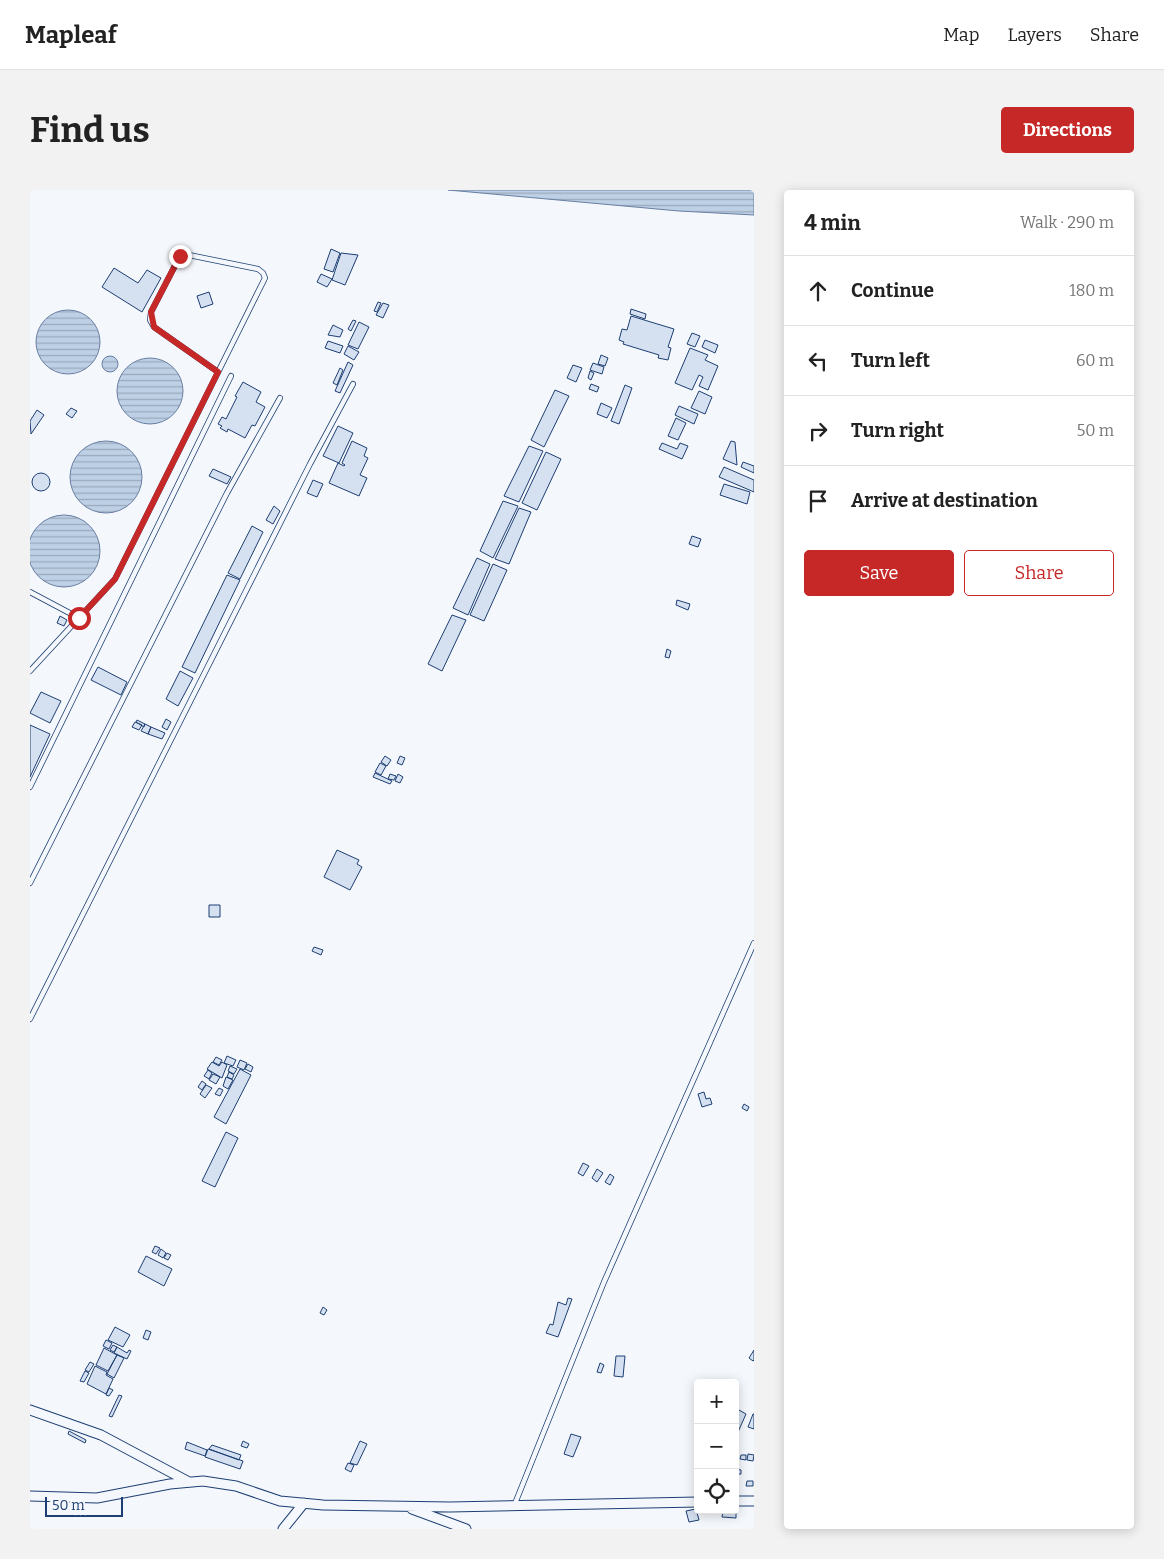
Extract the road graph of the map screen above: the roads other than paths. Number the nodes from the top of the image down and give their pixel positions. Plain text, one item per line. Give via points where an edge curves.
1 (218, 372) junction
2 (231, 376) dead end
3 (353, 384) dead end
4 (280, 398) dead end
5 (30, 592) edge
6 (79, 618) junction
7 (30, 671) edge
8 (30, 787) edge
9 (30, 883) edge
10 (754, 943) edge
11 (30, 1020) edge
12 (30, 1410) edge
13 (189, 1482) junction
14 (30, 1496) edge
15 (739, 1501) edge
16 (754, 1501) edge
17 (694, 1502) edge
18 (304, 1504) junction
19 (404, 1506) junction
20 (514, 1506) junction
21 (283, 1529) edge
22 (466, 1529) edge

1 - 1 lane via 265,278 258,269 184,254 171,272 150,320 154,327
1 - 6 lane via 115,579
2 - 8 lane
3 - 11 lane
4 - 9 lane via 231,485
5 - 6 lane
6 - 7 lane
10 - 20 lane via 604,1282
12 - 13 street via 101,1435
13 - 14 street via 97,1498
13 - 18 street via 219,1482
15 - 16 street
17 - 20 street
18 - 19 street
18 - 21 street
19 - 20 street
19 - 22 street

